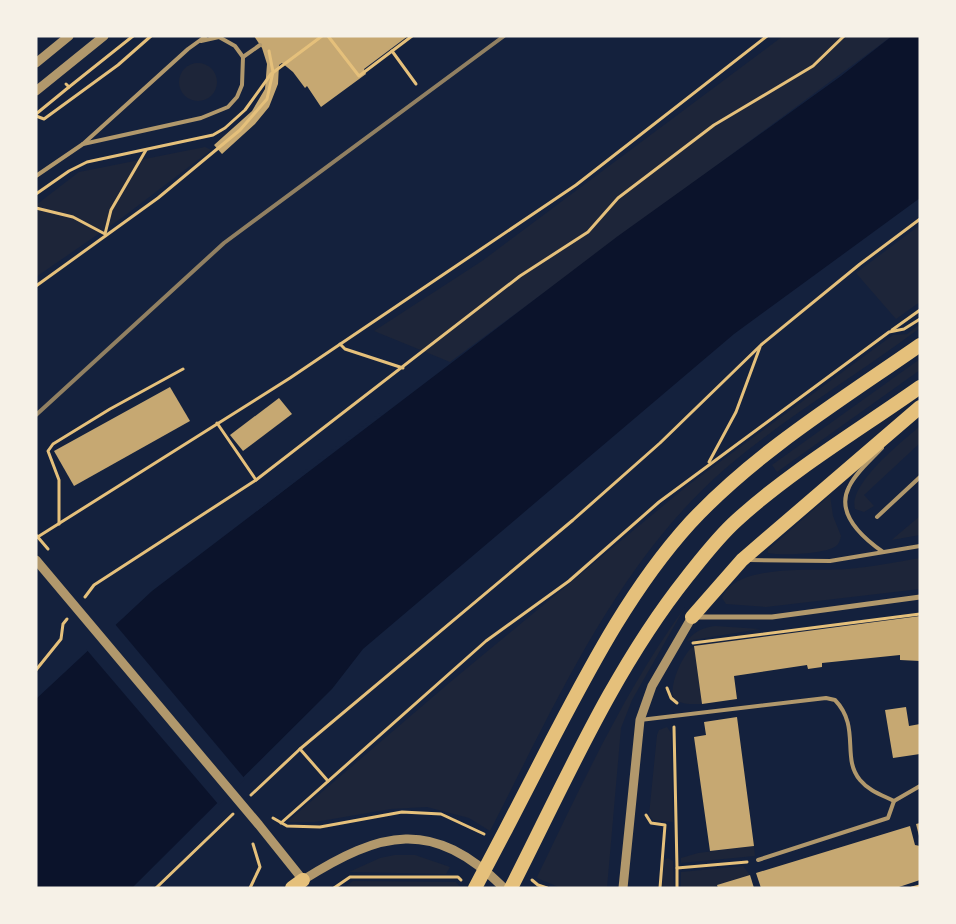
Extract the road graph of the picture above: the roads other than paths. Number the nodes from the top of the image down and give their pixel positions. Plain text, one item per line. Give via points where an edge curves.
1 (69, 36) edge
2 (104, 36) edge
3 (206, 36) edge
4 (202, 41) junction
5 (260, 45) dead end
6 (243, 57) junction
7 (36, 63) edge
8 (37, 89) edge
9 (83, 144) junction
10 (36, 176) edge
11 (920, 345) edge
12 (920, 387) edge
13 (920, 408) edge
14 (920, 477) edge
15 (877, 517) dead end
16 (920, 546) edge
17 (883, 552) junction
18 (36, 560) edge
19 (742, 560) junction
20 (920, 597) edge
21 (692, 617) junction
22 (640, 720) junction
23 (920, 786) edge
24 (894, 800) junction
25 (758, 860) road end
26 (298, 884) edge
27 (475, 888) edge
28 (504, 888) edge
29 (510, 888) edge
30 (623, 888) edge

1 - 7 street
2 - 8 street
3 - 4 lane
4 - 6 lane via 219,37 235,46
4 - 9 lane via 188,49
5 - 6 lane
6 - 9 lane via 242,85 233,102 223,110 201,118
9 - 10 lane
11 - 27 highway via 777,445 745,470 690,524 646,578 597,654
12 - 29 highway via 765,496 710,547 670,598 621,675
13 - 17 lane via 862,470 849,486 844,500 850,519 864,539
13 - 19 highway
14 - 15 lane
16 - 17 lane
17 - 19 lane via 830,561
18 - 26 street via 259,825
19 - 21 highway
20 - 21 street via 772,617
21 - 22 street via 652,686
22 - 24 lane via 826,698 835,700 849,721 852,764 860,780 874,792
22 - 30 street
23 - 24 lane
24 - 25 lane via 888,818
26 - 28 street via 358,849 406,838 430,841 464,855

